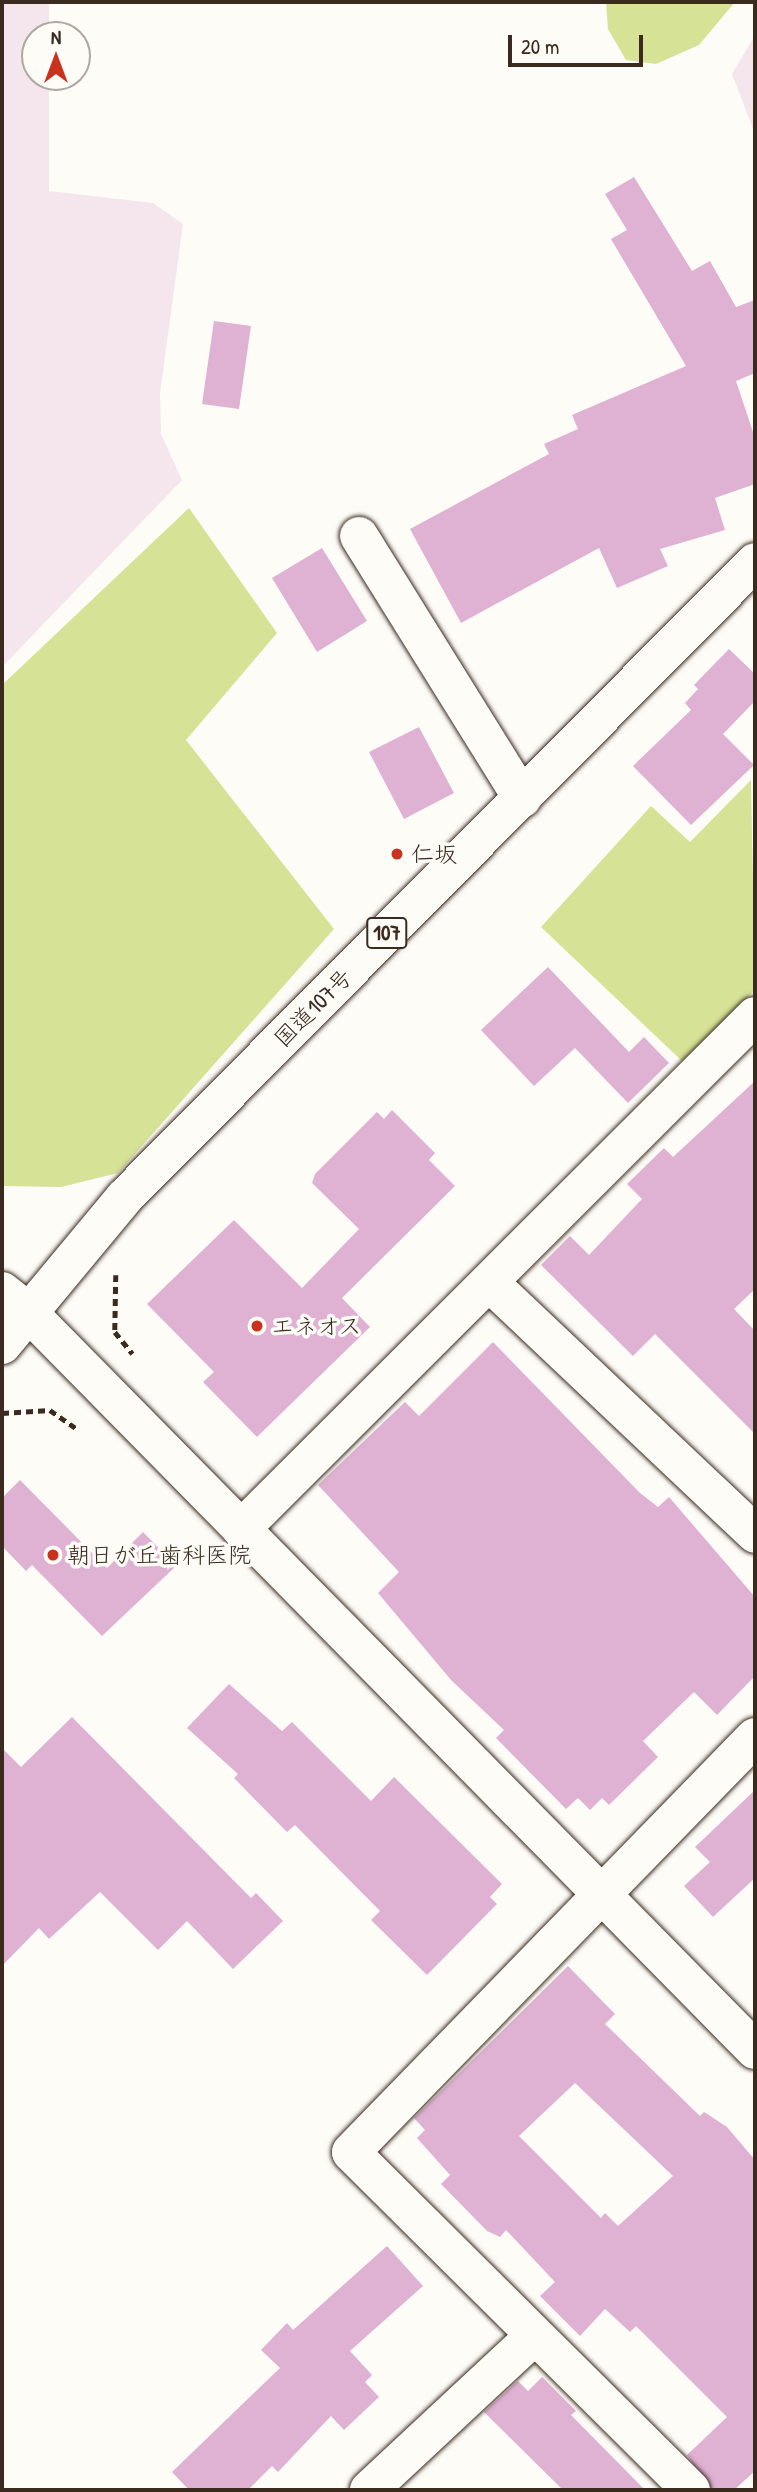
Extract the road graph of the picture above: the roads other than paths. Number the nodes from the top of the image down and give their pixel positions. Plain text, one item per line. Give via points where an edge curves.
1 (359, 536) dead end
2 (755, 562) edge
3 (522, 798) junction
4 (755, 1016) edge
5 (490, 1283) junction
6 (13, 1300) edge
7 (2, 1345) edge
8 (241, 1530) junction
9 (755, 1534) edge
10 (755, 1737) edge
11 (598, 1896) junction
12 (755, 2050) edge
13 (533, 2337) junction
14 (369, 2490) edge
15 (691, 2490) edge

1 - 3 main road
2 - 3 main road, 国道107号 / 107
3 - 6 main road, 国道107号 / 107 via 125,1197
4 - 5 main road
5 - 8 main road
5 - 9 main road
6 - 7 main road, 国道107号 / 107
6 - 8 main road
8 - 11 main road
10 - 11 main road
11 - 12 main road
11 - 13 main road via 351,2152
13 - 14 main road
13 - 15 main road

